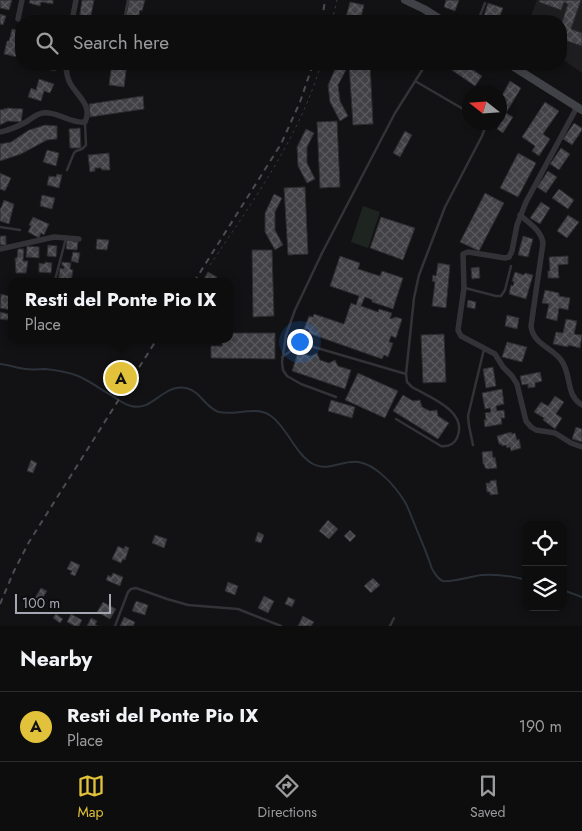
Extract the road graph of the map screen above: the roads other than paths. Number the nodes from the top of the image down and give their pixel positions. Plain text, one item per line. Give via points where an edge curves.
1 (22, 0) edge
2 (76, 0) edge
3 (128, 0) edge
4 (405, 0) edge
5 (485, 3) dead end
6 (19, 15) edge
7 (73, 15) edge
8 (125, 15) edge
9 (434, 15) edge
10 (480, 15) edge
11 (66, 70) edge
12 (422, 70) edge
13 (519, 70) edge
14 (415, 81) junction
15 (462, 108) edge
16 (579, 108) edge
17 (85, 122) junction
18 (484, 130) edge
19 (0, 132) edge
20 (67, 170) dead end
21 (520, 215) junction
22 (0, 227) edge
23 (20, 230) dead end
24 (66, 237) junction
25 (79, 239) dead end
26 (0, 249) edge
27 (511, 266) dead end
28 (56, 278) edge
29 (464, 288) junction
30 (484, 348) junction
31 (282, 357) junction
32 (406, 374) junction
33 (336, 396) dead end
34 (582, 405) edge
35 (396, 419) dead end
36 (473, 445) dead end
37 (582, 447) edge
38 (394, 618) dead end
39 (115, 626) edge
40 (281, 626) edge
41 (390, 626) edge

1 - 6 street
2 - 7 street
3 - 8 lane
4 - 9 main road
5 - 10 lane
11 - 17 street via 70,84 86,106
12 - 14 lane
13 - 16 main road
14 - 15 lane
14 - 31 lane via 308,282 287,330
16 - 21 street
17 - 19 street via 42,113
17 - 20 lane via 86,145 74,153
18 - 32 lane via 448,201 419,275
21 - 29 street via 508,258 472,252 463,254
21 - 34 street via 539,232 544,243 532,332 538,342 562,362 571,393
22 - 23 lane
24 - 25 street
24 - 26 street via 50,237
24 - 28 lane
27 - 29 lane via 505,290 500,296
29 - 30 street via 458,332
30 - 36 lane via 468,416
30 - 37 street via 495,354 513,377 530,426 557,434
31 - 32 lane via 298,346 307,345
31 - 33 lane via 284,373 290,379
32 - 35 lane via 412,387 454,413 458,420 458,433 452,443 441,446
38 - 41 lane
39 - 40 lane via 128,592 136,588 188,605 238,609

